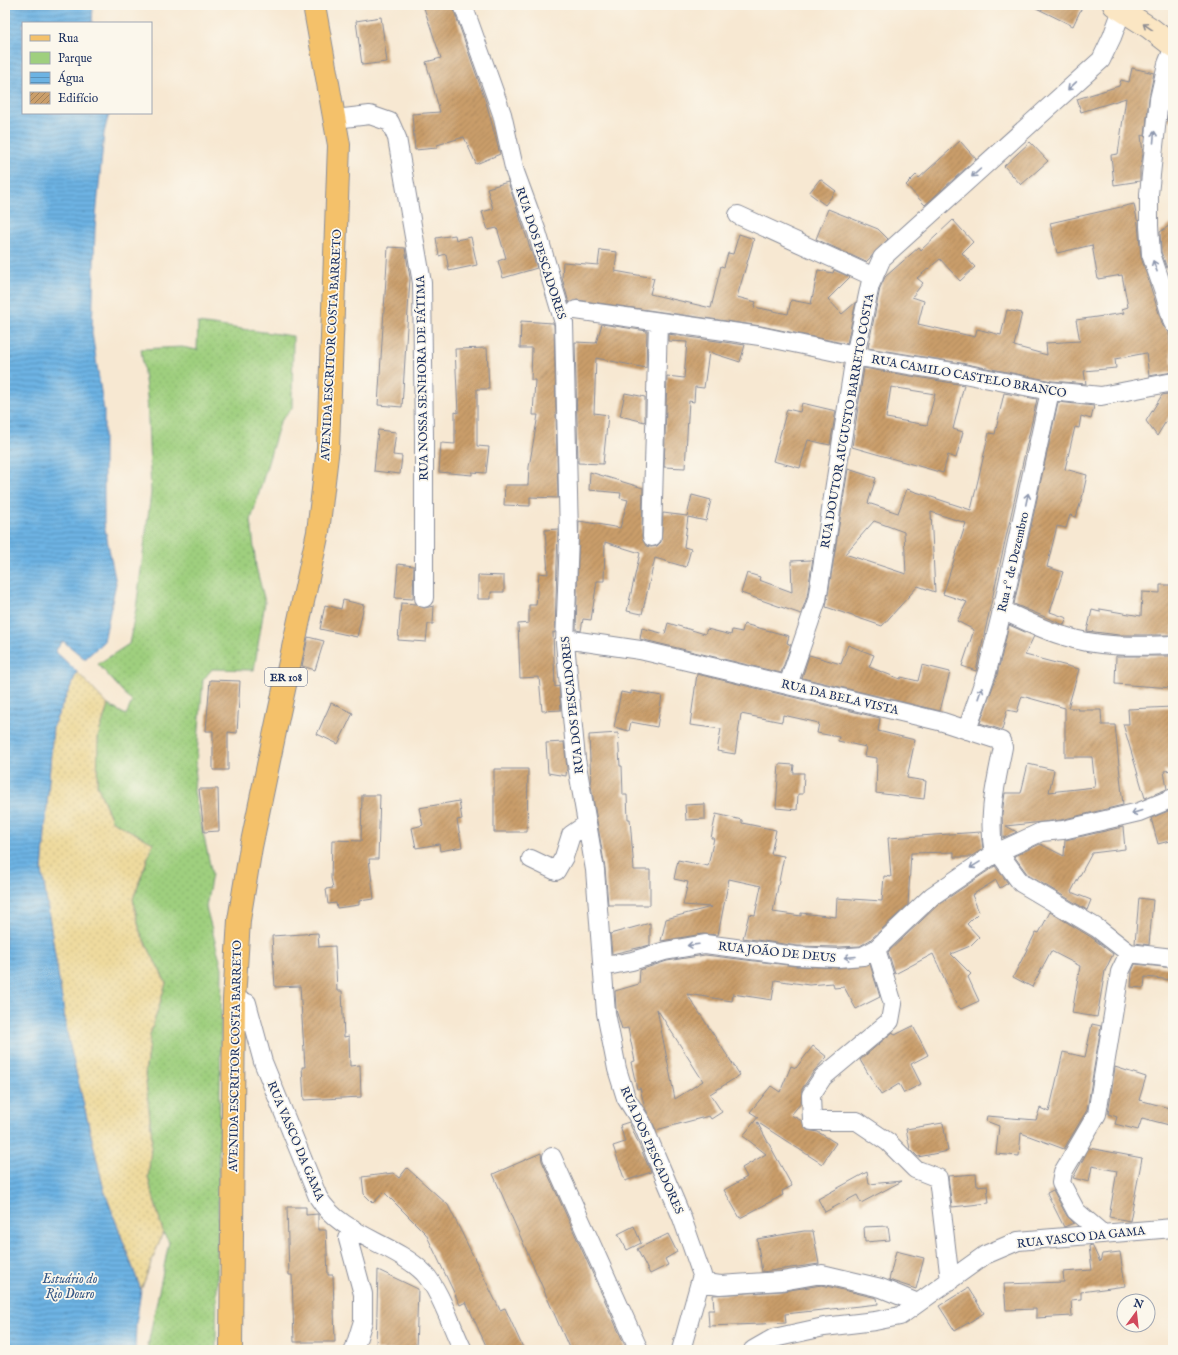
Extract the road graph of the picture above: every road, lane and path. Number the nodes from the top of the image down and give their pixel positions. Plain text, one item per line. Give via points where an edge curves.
1 (314, 5) edge
2 (463, 5) edge
3 (1118, 7) edge
4 (1173, 46) edge
5 (1173, 49) edge
6 (335, 120) junction
7 (738, 215) dead end
8 (874, 277) junction
9 (1170, 298) edge
10 (576, 310) dead end
11 (658, 322) junction
12 (1173, 323) edge
13 (855, 356) junction
14 (1173, 382) edge
15 (1050, 391) junction
16 (652, 537) dead end
17 (424, 598) dead end
18 (1002, 610) junction
19 (565, 639) junction
20 (1173, 645) edge
21 (788, 685) junction
22 (967, 730) junction
23 (1173, 798) edge
24 (587, 824) junction
25 (996, 853) junction
26 (531, 859) dead end
27 (876, 949) junction
28 (1129, 953) junction
29 (1173, 958) edge
30 (602, 967) junction
31 (234, 1000) junction
32 (552, 1157) dead end
33 (352, 1228) junction
34 (1173, 1228) edge
35 (1103, 1234) junction
36 (950, 1281) junction
37 (700, 1282) junction
38 (918, 1304) junction
39 (231, 1350) edge
40 (354, 1350) edge
41 (463, 1350) edge
42 (639, 1350) edge
43 (681, 1350) edge
44 (753, 1350) edge

1 - 6 main road, AVENIDA ESCRITOR COSTA BARRETO / ER 108
2 - 19 street, RUA DOS PESCADORES via 502,114 515,172 564,323 569,536
4 -> 3 street
3 -> 8 street, RUA DOUTOR AUGUSTO BARRETO COSTA via 1112,37 1101,60 882,258
9 -> 5 street via 1151,254 1149,194 1159,99
6 - 17 street, RUA NOSSA SENHORA DE FÁTIMA via 370,115 390,122 397,138 422,283
6 - 31 main road, AVENIDA ESCRITOR COSTA BARRETO / ER 108 via 339,145 328,447 318,532 248,862 239,920
7 - 8 street
8 - 13 street, RUA DOUTOR AUGUSTO BARRETO COSTA via 870,285
9 - 12 street
10 - 11 street, RUA CAMILO CASTELO BRANCO
11 - 13 street, RUA CAMILO CASTELO BRANCO via 760,336
11 - 16 street
13 - 15 street, RUA CAMILO CASTELO BRANCO
13 - 21 street, RUA DOUTOR AUGUSTO BARRETO COSTA via 817,600
14 - 15 street, RUA CAMILO CASTELO BRANCO via 1101,396
18 -> 15 street, Rua 1º de Dezembro
18 - 20 street via 1064,636 1089,642 1123,646
22 -> 18 street, Rua 1º de Dezembro via 987,672
19 - 21 street, RUA DA BELA VISTA via 640,650
19 - 24 street, RUA DOS PESCADORES via 576,759
21 - 22 street, RUA DA BELA VISTA
22 - 25 street, RUA DA BELA VISTA via 1001,741 1003,747 991,807 992,841
23 -> 25 street, RUA JOÃO DE DEUS via 1132,814 1063,830 1041,832
24 - 26 street via 571,835 556,871
24 - 30 street, RUA DOS PESCADORES via 596,870
25 -> 27 street, RUA JOÃO DE DEUS via 932,896
25 - 28 street via 1021,883 1097,928
27 -> 30 street, RUA JOÃO DE DEUS via 863,956 838,958 796,956 704,944
27 - 36 street via 893,1004 890,1021 823,1077 811,1095 812,1121 857,1121 888,1142 915,1169 938,1178
28 - 29 street
28 - 35 street via 1120,972 1097,1114 1063,1172 1061,1183 1076,1211
30 - 37 street, RUA DOS PESCADORES via 606,1013 617,1069 626,1098 642,1123 682,1218 702,1276
31 - 33 street, RUA VASCO DA GAMA via 247,1003 263,1062 318,1197 325,1210
31 - 39 main road, AVENIDA ESCRITOR COSTA BARRETO / ER 108
32 - 42 street
33 - 40 street via 348,1240 363,1294 363,1321
33 - 41 street, RUA VASCO DA GAMA via 409,1261 424,1274 432,1284
34 - 35 street, RUA VASCO DA GAMA
35 - 36 street, RUA VASCO DA GAMA via 1018,1241 985,1255
36 - 38 street, RUA VASCO DA GAMA
37 - 38 street via 720,1285 782,1281 822,1274 881,1288
37 - 43 street, RUA DOS PESCADORES
38 - 44 street, RUA VASCO DA GAMA via 900,1316 824,1327 774,1338

